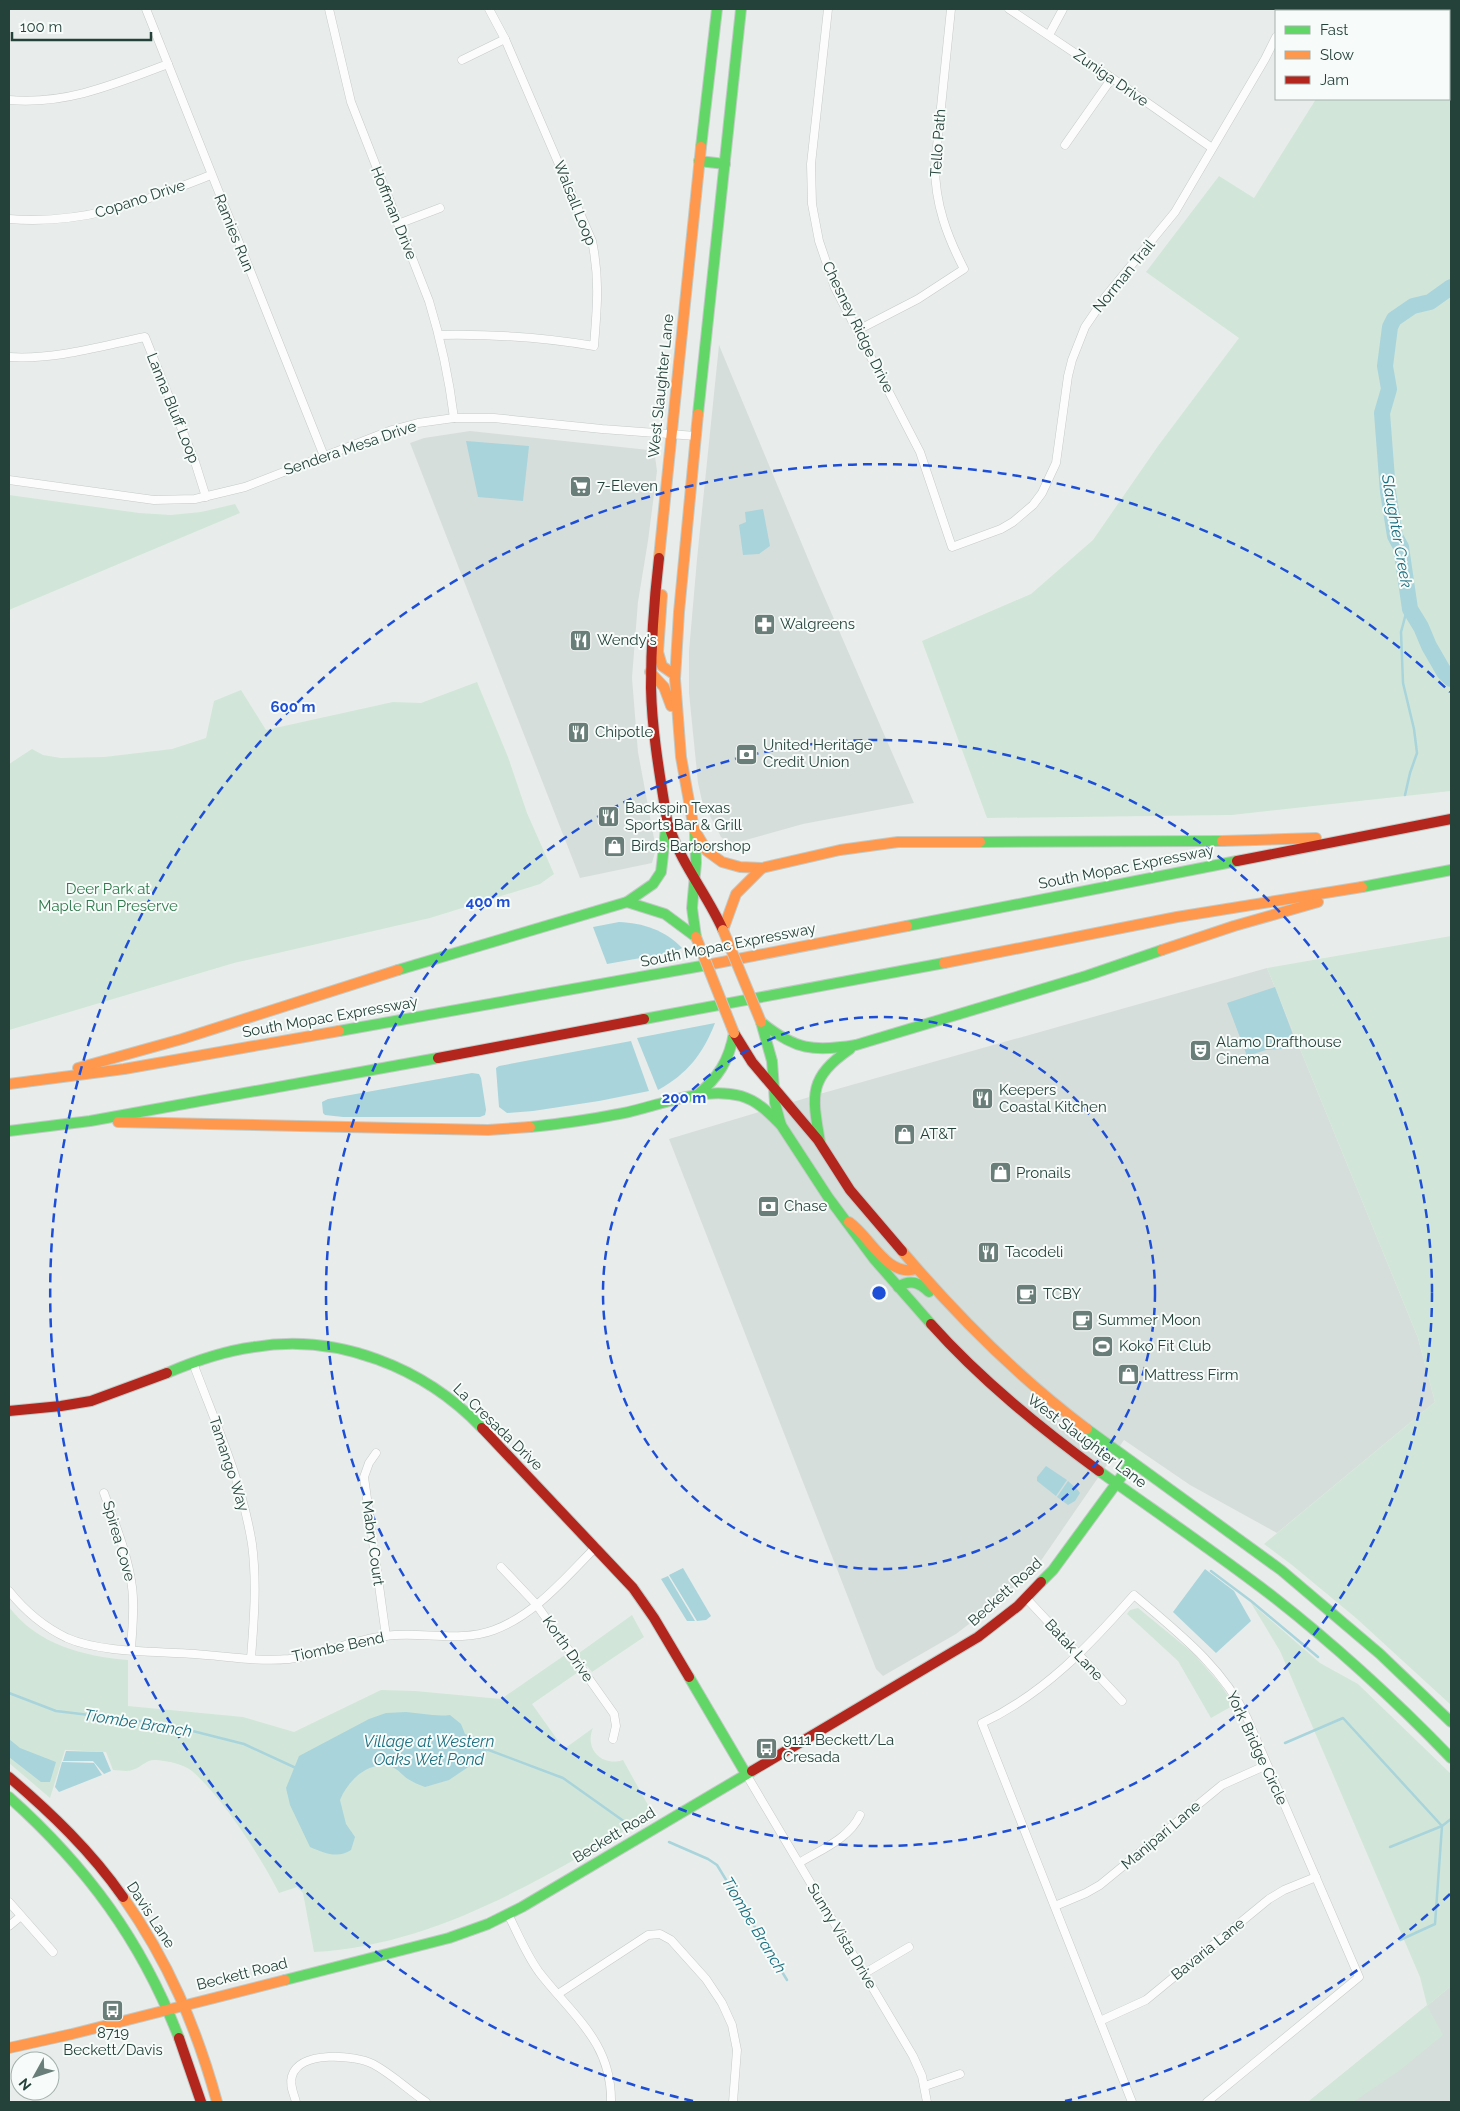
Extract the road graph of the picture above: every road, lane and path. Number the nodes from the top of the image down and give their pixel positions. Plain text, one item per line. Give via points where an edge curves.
1 (146, 9) edge
2 (329, 9) edge
3 (489, 9) edge
4 (716, 9) edge
5 (741, 9) edge
6 (828, 9) edge
7 (951, 9) edge
8 (1009, 9) edge
9 (1063, 9) edge
10 (1049, 34) junction
11 (505, 38) junction
12 (1275, 39) edge
13 (462, 60) dead end
14 (168, 64) junction
15 (1112, 78) junction
16 (9, 100) edge
17 (1065, 145) dead end
18 (1212, 148) junction
19 (699, 161) junction
20 (725, 164) junction
21 (211, 175) junction
22 (440, 208) dead end
23 (9, 220) edge
24 (398, 224) junction
25 (858, 330) junction
26 (439, 335) junction
27 (9, 358) edge
28 (454, 418) junction
29 (672, 434) junction
30 (696, 436) junction
31 (324, 456) junction
32 (9, 480) edge
33 (206, 497) junction
34 (952, 547) joint
35 (658, 566) junction
36 (650, 672) junction
37 (676, 675) junction
38 (686, 788) junction
39 (1451, 819) edge
40 (667, 820) junction
41 (694, 829) junction
42 (1364, 836) junction
43 (762, 868) junction
44 (1451, 870) edge
45 (696, 880) junction
46 (1361, 887) junction
47 (627, 902) junction
48 (724, 930) junction
49 (696, 937) junction
50 (761, 1022) junction
51 (734, 1034) junction
52 (856, 1045) junction
53 (37, 1079) junction
54 (9, 1084) edge
55 (774, 1088) junction
56 (695, 1096) junction
57 (90, 1121) junction
58 (781, 1125) junction
59 (9, 1132) edge
60 (820, 1142) junction
61 (846, 1221) junction
62 (916, 1269) junction
63 (898, 1287) junction
64 (980, 1338) junction
65 (193, 1363) junction
66 (9, 1411) edge
67 (376, 1452) dead end
68 (1132, 1462) junction
69 (1117, 1483) junction
70 (104, 1493) dead end
71 (596, 1547) junction
72 (501, 1567) dead end
73 (9, 1591) edge
74 (1026, 1598) junction
75 (536, 1604) junction
76 (386, 1636) junction
77 (131, 1650) junction
78 (1079, 1655) junction
79 (252, 1658) junction
80 (1122, 1701) dead end
81 (1451, 1722) edge
82 (613, 1739) dead end
83 (1451, 1758) edge
84 (1267, 1765) junction
85 (746, 1774) junction
86 (9, 1777) edge
87 (9, 1798) edge
88 (860, 1815) dead end
89 (799, 1863) junction
90 (1316, 1877) junction
91 (9, 1902) edge
92 (1055, 1906) junction
93 (508, 1914) junction
94 (21, 1916) junction
95 (9, 1926) edge
96 (909, 1947) dead end
97 (53, 1952) dead end
98 (865, 1973) junction
99 (558, 1994) junction
100 (184, 2004) junction
101 (169, 2008) junction
102 (1100, 2021) junction
103 (9, 2048) edge
104 (960, 2074) dead end
105 (925, 2086) junction
106 (201, 2102) edge
107 (217, 2102) edge
108 (296, 2102) edge
109 (426, 2102) edge
110 (611, 2102) edge
111 (733, 2102) edge
112 (927, 2102) edge
113 (1132, 2102) edge
114 (1207, 2102) edge

1 - 14 street, Ramies Run
2 - 24 street, Hoffman Drive via 350,102
3 - 11 street, Walsall Loop
4 - 19 main road, West Slaughter Lane
5 - 20 main road, West Slaughter Lane
6 - 25 street, Chesney Ridge Drive via 811,164 812,204 827,268
7 - 25 street, Tello Path via 935,184 946,232 964,269 911,303
8 - 10 street, Zuniga Drive
9 - 10 street
10 - 15 street, Zuniga Drive
11 - 13 street
11 - 26 street, Walsall Loop via 592,241 598,287 594,346 493,334
12 - 18 street, Norman Trail
14 - 16 street via 76,96
14 - 21 street, Ramies Run
15 - 17 street
15 - 18 street, Zuniga Drive
18 - 34 street, Norman Trail via 1175,212 1106,296 1085,327 1068,376 1056,462 1042,493 1013,522
19 - 20 main road
19 - 29 main road, West Slaughter Lane
20 - 30 main road, West Slaughter Lane
21 - 23 street, Copano Drive via 132,205 88,216 43,221
21 - 31 street, Ramies Run
22 - 24 street
24 - 26 street, Hoffman Drive
25 - 34 street, Chesney Ridge Drive via 920,452
26 - 28 street, Hoffman Drive
27 - 33 street, Lanna Bluff Loop via 44,357 145,337
28 - 29 street, Sendera Mesa Drive via 494,418
28 - 31 street, Sendera Mesa Drive via 392,430
29 - 30 street, Sendera Mesa Drive
29 - 35 main road, West Slaughter Lane
30 - 37 main road, West Slaughter Lane
31 - 33 street, Sendera Mesa Drive via 245,487
32 - 33 street, Sendera Mesa Drive via 154,500
35 - 36 main road, West Slaughter Lane
35 - 37 main road via 663,584 660,660 662,666
36 - 38 main road via 670,694 676,759
36 - 40 main road, West Slaughter Lane via 658,764
37 - 38 main road, West Slaughter Lane
38 - 41 main road, West Slaughter Lane
39 - 42 main road, South Mopac Expressway
40 - 45 main road, West Slaughter Lane via 679,854
40 - 47 main road via 661,872 653,884
41 - 43 main road via 704,847 722,862
41 - 45 main road, West Slaughter Lane
42 - 43 main road via 1242,841 898,842 832,851
42 - 53 main road, South Mopac Expressway via 664,973 124,1070
43 - 48 main road via 736,894
44 - 46 main road
45 - 48 main road, West Slaughter Lane
45 - 49 main road, West Slaughter Lane via 692,908
46 - 52 main road via 1086,976
46 - 57 main road via 1177,917 785,994
47 - 49 main road via 671,916
47 - 53 main road via 353,983 182,1039
48 - 50 main road, West Slaughter Lane, bridge
49 - 51 main road, West Slaughter Lane, bridge
50 - 52 main road via 778,1037 802,1048 832,1049
50 - 55 main road, West Slaughter Lane via 772,1061
51 - 55 main road, West Slaughter Lane via 749,1060
51 - 56 main road via 725,1068
52 - 60 main road via 830,1062 818,1080 814,1108
53 - 54 main road, South Mopac Expressway
55 - 58 main road, West Slaughter Lane
55 - 60 main road, West Slaughter Lane
56 - 57 main road via 553,1125 488,1130
56 - 58 main road via 719,1093 746,1098 765,1109
57 - 59 main road
58 - 61 main road, West Slaughter Lane
60 - 62 main road, West Slaughter Lane via 845,1184
61 - 62 main road via 859,1228 897,1270 908,1272
61 - 63 main road, West Slaughter Lane
62 - 64 main road, West Slaughter Lane
63 - 64 main road via 909,1280 919,1283 959,1325
63 - 69 main road, West Slaughter Lane via 980,1374 1061,1443
64 - 68 main road, West Slaughter Lane via 1061,1410
65 - 66 main road, La Cresada Drive via 94,1400
65 - 71 main road, La Cresada Drive via 247,1347 291,1343 345,1349 393,1364 430,1384 460,1408
65 - 79 street, Tamango Way via 234,1470 247,1517 255,1591
67 - 76 street, Mabry Court via 367,1467 365,1483
68 - 69 main road, Beckett Road
68 - 81 main road, West Slaughter Lane via 1247,1544 1320,1602 1381,1654
69 - 74 main road, Beckett Road via 1058,1564
69 - 83 main road, West Slaughter Lane via 1327,1641
70 - 77 street, Spirea Cove via 126,1558 132,1588
71 - 75 street, Tiombe Bend
71 - 85 main road, La Cresada Drive via 629,1582 654,1618
72 - 75 street, Korth Drive
73 - 77 street, Tiombe Bend via 34,1618 68,1638 93,1646
74 - 78 street, Batak Lane
74 - 85 main road, Beckett Road via 957,1652
75 - 76 street, Tiombe Bend via 510,1623 482,1634
75 - 82 street, Korth Drive via 614,1714
76 - 79 street, Tiombe Bend via 299,1657
77 - 79 street, Tiombe Bend
78 - 80 street, Batak Lane
78 - 84 street, York Bridge Circle via 1134,1595 1196,1648 1226,1682 1241,1706
78 - 92 street, York Bridge Circle via 1029,1695 982,1723
84 - 90 street, York Bridge Circle
84 - 92 street, Manipari Lane via 1222,1785 1100,1885
85 - 89 street, Sunny Vista Drive
85 - 93 main road, Beckett Road
86 - 100 main road, Davis Lane via 57,1818 106,1875 148,1934
87 - 101 main road, Davis Lane via 63,1848 100,1893 136,1947
88 - 89 street via 846,1835
89 - 98 street, Sunny Vista Drive
90 - 102 street, Bavaria Lane via 1269,1899 1146,2000
90 - 114 street, York Bridge Circle via 1359,1977
91 - 94 street
92 - 102 street, York Bridge Circle
93 - 99 street via 532,1961
93 - 100 main road, Beckett Road via 449,1938
94 - 95 street
94 - 97 street
96 - 98 street
98 - 105 street, Sunny Vista Drive via 914,2056
99 - 110 street via 584,2022 597,2044 608,2074
99 - 111 street via 648,1935 667,1936 706,1979 727,2012 736,2050
100 - 101 main road, Beckett Road
100 - 107 main road, Davis Lane via 204,2054
101 - 103 main road, Beckett Road
101 - 106 main road, Davis Lane
102 - 113 street, York Bridge Circle
104 - 105 street
105 - 112 street, Sunny Vista Drive
108 - 109 street via 291,2085 295,2070 310,2061 339,2056 374,2065

